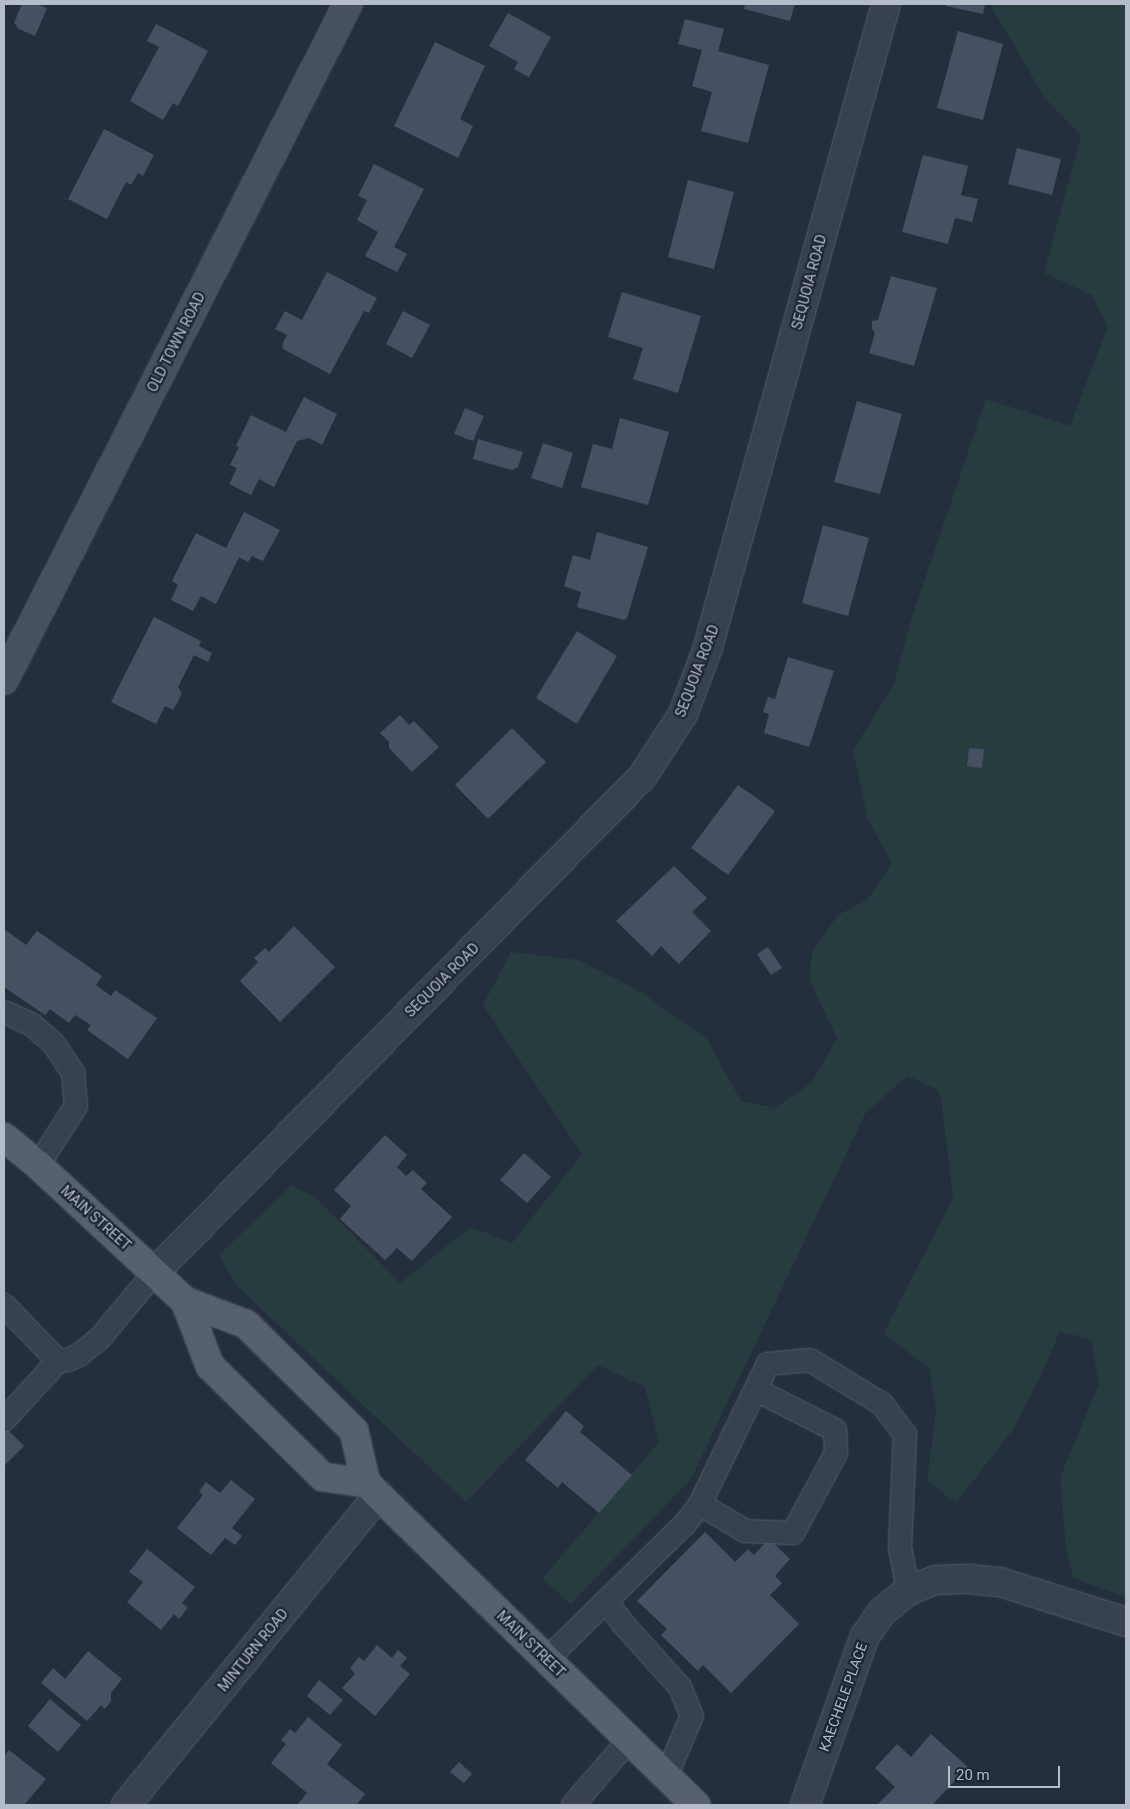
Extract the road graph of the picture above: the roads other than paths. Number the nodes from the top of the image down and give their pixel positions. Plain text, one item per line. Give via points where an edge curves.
1 (348, 4) edge
2 (886, 4) edge
3 (4, 680) edge
4 (4, 1012) edge
5 (4, 1137) edge
6 (38, 1165) junction
7 (155, 1272) junction
8 (185, 1302) junction
9 (4, 1304) edge
10 (58, 1361) junction
11 (756, 1390) junction
12 (4, 1420) edge
13 (373, 1489) junction
14 (700, 1504) junction
15 (908, 1591) junction
16 (606, 1601) junction
17 (1126, 1622) edge
18 (547, 1659) junction
19 (629, 1740) junction
20 (666, 1776) junction
21 (126, 1805) edge
22 (574, 1805) edge
23 (696, 1805) edge
24 (805, 1805) edge

1 - 3 main road, OLD TOWN ROAD
2 - 7 street, SEQUOIA ROAD via 708,647 683,714 642,777
4 - 6 lane via 31,1024 53,1043 73,1073 76,1106
5 - 6 main road, MAIN STREET
6 - 7 main road, MAIN STREET
7 - 8 main road, MAIN STREET
7 - 10 lane via 100,1338 79,1355
8 - 13 main road, MAIN STREET via 246,1324 354,1431
8 - 13 main road, MAIN STREET via 210,1366 323,1477
9 - 10 lane
10 - 12 lane
11 - 14 lane
11 - 14 lane via 835,1430 836,1453 793,1533 745,1531
11 - 15 lane via 768,1364 810,1360 882,1404 900,1427 905,1434 900,1547
13 - 18 main road, MAIN STREET
13 - 21 street, MINTURN ROAD
14 - 16 lane via 686,1524
15 - 17 street, KAECHELE PLACE via 935,1580 1000,1582
15 - 24 street, KAECHELE PLACE via 882,1612 865,1636
16 - 18 lane
16 - 20 lane via 680,1687 692,1716
18 - 19 main road, MAIN STREET
19 - 20 main road, MAIN STREET
19 - 22 lane
20 - 23 main road, MAIN STREET

